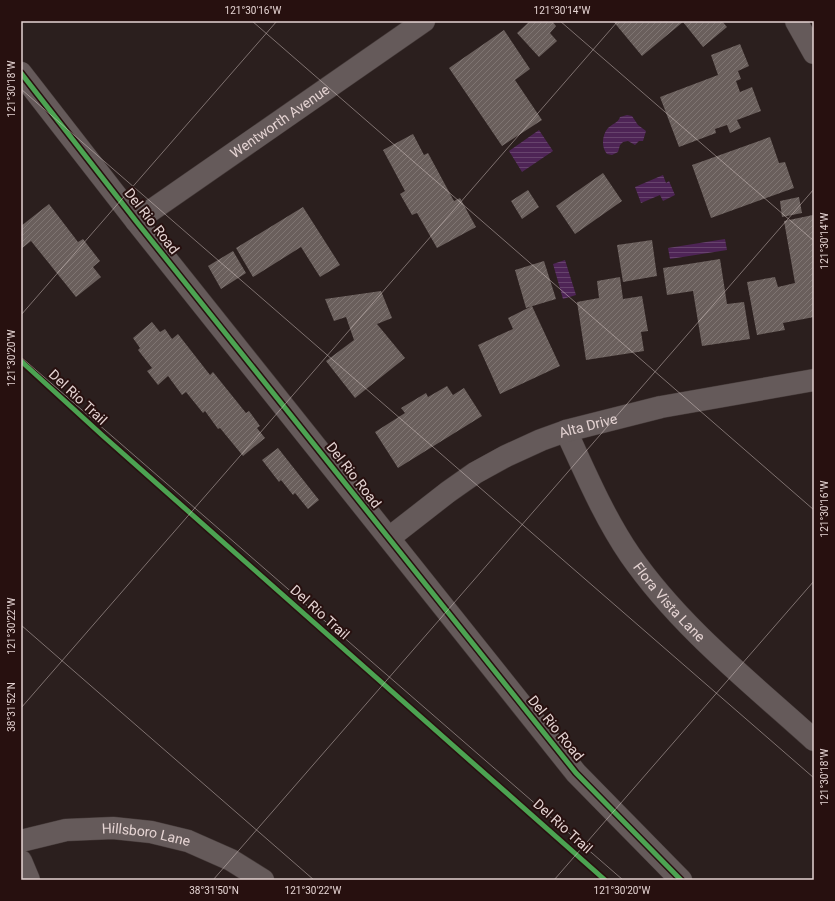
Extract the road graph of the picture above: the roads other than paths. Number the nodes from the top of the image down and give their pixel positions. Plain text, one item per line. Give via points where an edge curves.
1 (424, 21) edge
2 (796, 21) edge
3 (814, 53) edge
4 (21, 73) edge
5 (136, 221) junction
6 (814, 380) edge
7 (566, 431) junction
8 (389, 538) junction
9 (814, 740) edge
10 (21, 841) edge
11 (21, 861) edge
12 (29, 880) edge
13 (263, 880) edge
14 (681, 880) edge

1 - 5 street, Wentworth Avenue
2 - 3 street
4 - 5 street, Del Rio Road
5 - 8 street, Del Rio Road
6 - 7 street, Alta Drive via 661,406
7 - 8 street, Alta Drive via 506,456 475,473
7 - 9 street, Flora Vista Lane via 612,525 650,582 698,635
8 - 14 street, Del Rio Road via 576,773
10 - 13 street, Hillsboro Lane via 66,830 113,828 151,832 188,841 231,860
11 - 12 street

